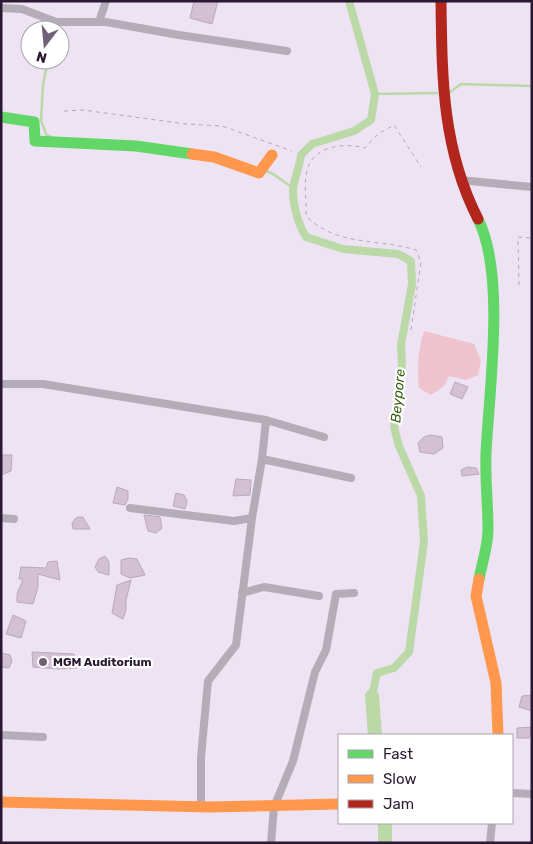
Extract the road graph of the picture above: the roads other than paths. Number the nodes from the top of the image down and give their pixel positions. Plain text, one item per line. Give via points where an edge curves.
1 (106, 1) edge
2 (442, 1) edge
3 (1, 8) edge
4 (99, 22) junction
5 (287, 51) dead end
6 (1, 117) edge
7 (272, 155) dead end
8 (460, 180) junction
9 (532, 187) edge
10 (1, 384) edge
11 (266, 420) junction
12 (324, 437) dead end
13 (262, 459) junction
14 (351, 478) dead end
15 (130, 508) dead end
16 (1, 518) edge
17 (252, 518) junction
18 (14, 519) dead end
19 (242, 593) junction
20 (354, 593) dead end
21 (319, 596) dead end
22 (498, 734) edge
23 (1, 735) edge
24 (43, 737) dead end
25 (513, 793) edge
26 (532, 794) edge
27 (1, 802) edge
28 (338, 804) edge
29 (201, 807) junction
30 (274, 807) junction
31 (492, 824) edge
32 (271, 843) edge
33 (490, 843) edge

1 - 4 street
2 - 8 street via 442,68 447,125
3 - 4 street via 22,9 56,22
4 - 5 street
6 - 7 street via 34,122 35,141 136,146 214,157 259,173
8 - 9 street
8 - 22 street via 482,227 492,274 492,369 486,455 488,532 476,596 496,683
10 - 11 street via 43,384
11 - 12 street
11 - 13 street
13 - 14 street
13 - 17 street
15 - 17 street via 234,521
16 - 18 street
17 - 19 street
19 - 21 street via 264,588
19 - 29 street via 236,645 208,681 201,757
20 - 30 street via 336,594 326,650 315,672 293,761
23 - 24 street
25 - 26 street
27 - 29 street
28 - 30 street
29 - 30 street
30 - 32 street
31 - 33 street

